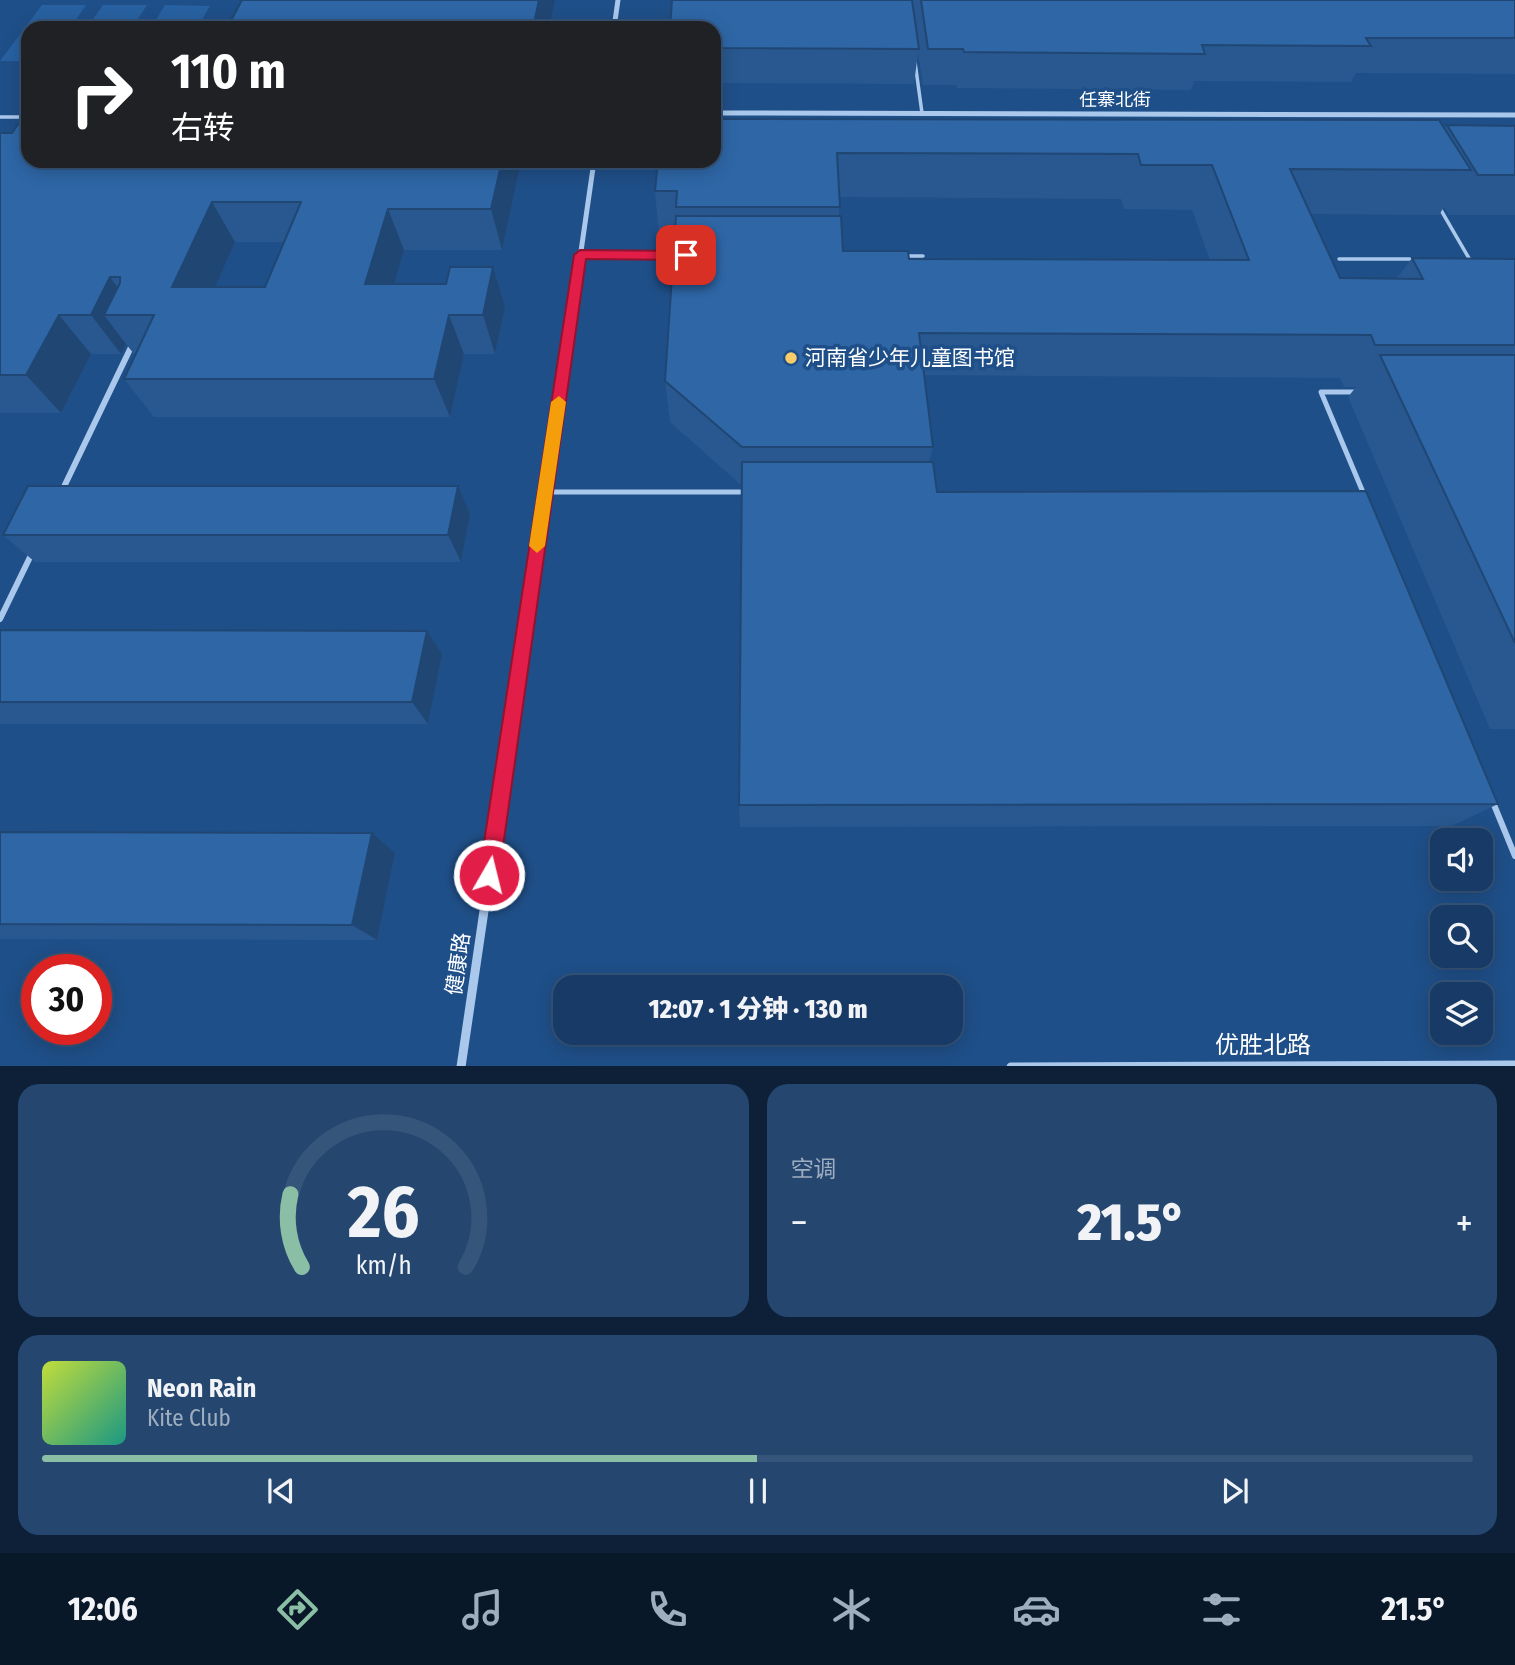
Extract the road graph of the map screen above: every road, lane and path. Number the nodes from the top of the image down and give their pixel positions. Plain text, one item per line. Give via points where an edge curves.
1 (618, 0) edge
2 (615, 21) edge
3 (914, 50) edge
4 (721, 113) edge
5 (922, 113) junction
6 (1387, 115) junction
7 (1515, 115) edge
8 (0, 117) edge
9 (21, 117) edge
10 (1394, 127) edge
11 (593, 168) edge
12 (1435, 199) edge
13 (580, 255) junction
14 (690, 255) edge
15 (895, 256) edge
16 (923, 256) edge
17 (1339, 259) dead end
18 (1431, 260) edge
19 (1457, 260) edge
20 (1470, 260) junction
21 (1481, 260) edge
22 (138, 332) edge
23 (1362, 392) dead end
24 (545, 492) junction
25 (757, 492) edge
26 (1349, 492) edge
27 (1363, 492) junction
28 (1368, 504) edge
29 (54, 507) edge
30 (36, 544) edge
31 (0, 619) edge
32 (1489, 793) edge
33 (1515, 856) edge
34 (1515, 1065) edge
35 (461, 1066) edge
36 (1011, 1066) edge

1 - 2 street
3 - 5 lane
4 - 5 street, 任寨北街
5 - 6 street, 任寨北街
6 - 7 street, 任寨北街
6 - 10 lane
8 - 9 lane
11 - 13 street, 健康路
12 - 20 lane
13 - 14 lane
13 - 24 street, 健康路
15 - 16 lane
17 - 18 lane
19 - 20 lane
20 - 21 lane
22 - 29 street
23 - 27 lane via 1321,393
24 - 25 lane
24 - 35 street, 健康路
26 - 27 lane
27 - 28 lane
30 - 31 street
32 - 33 lane
34 - 36 street, 优胜北路

